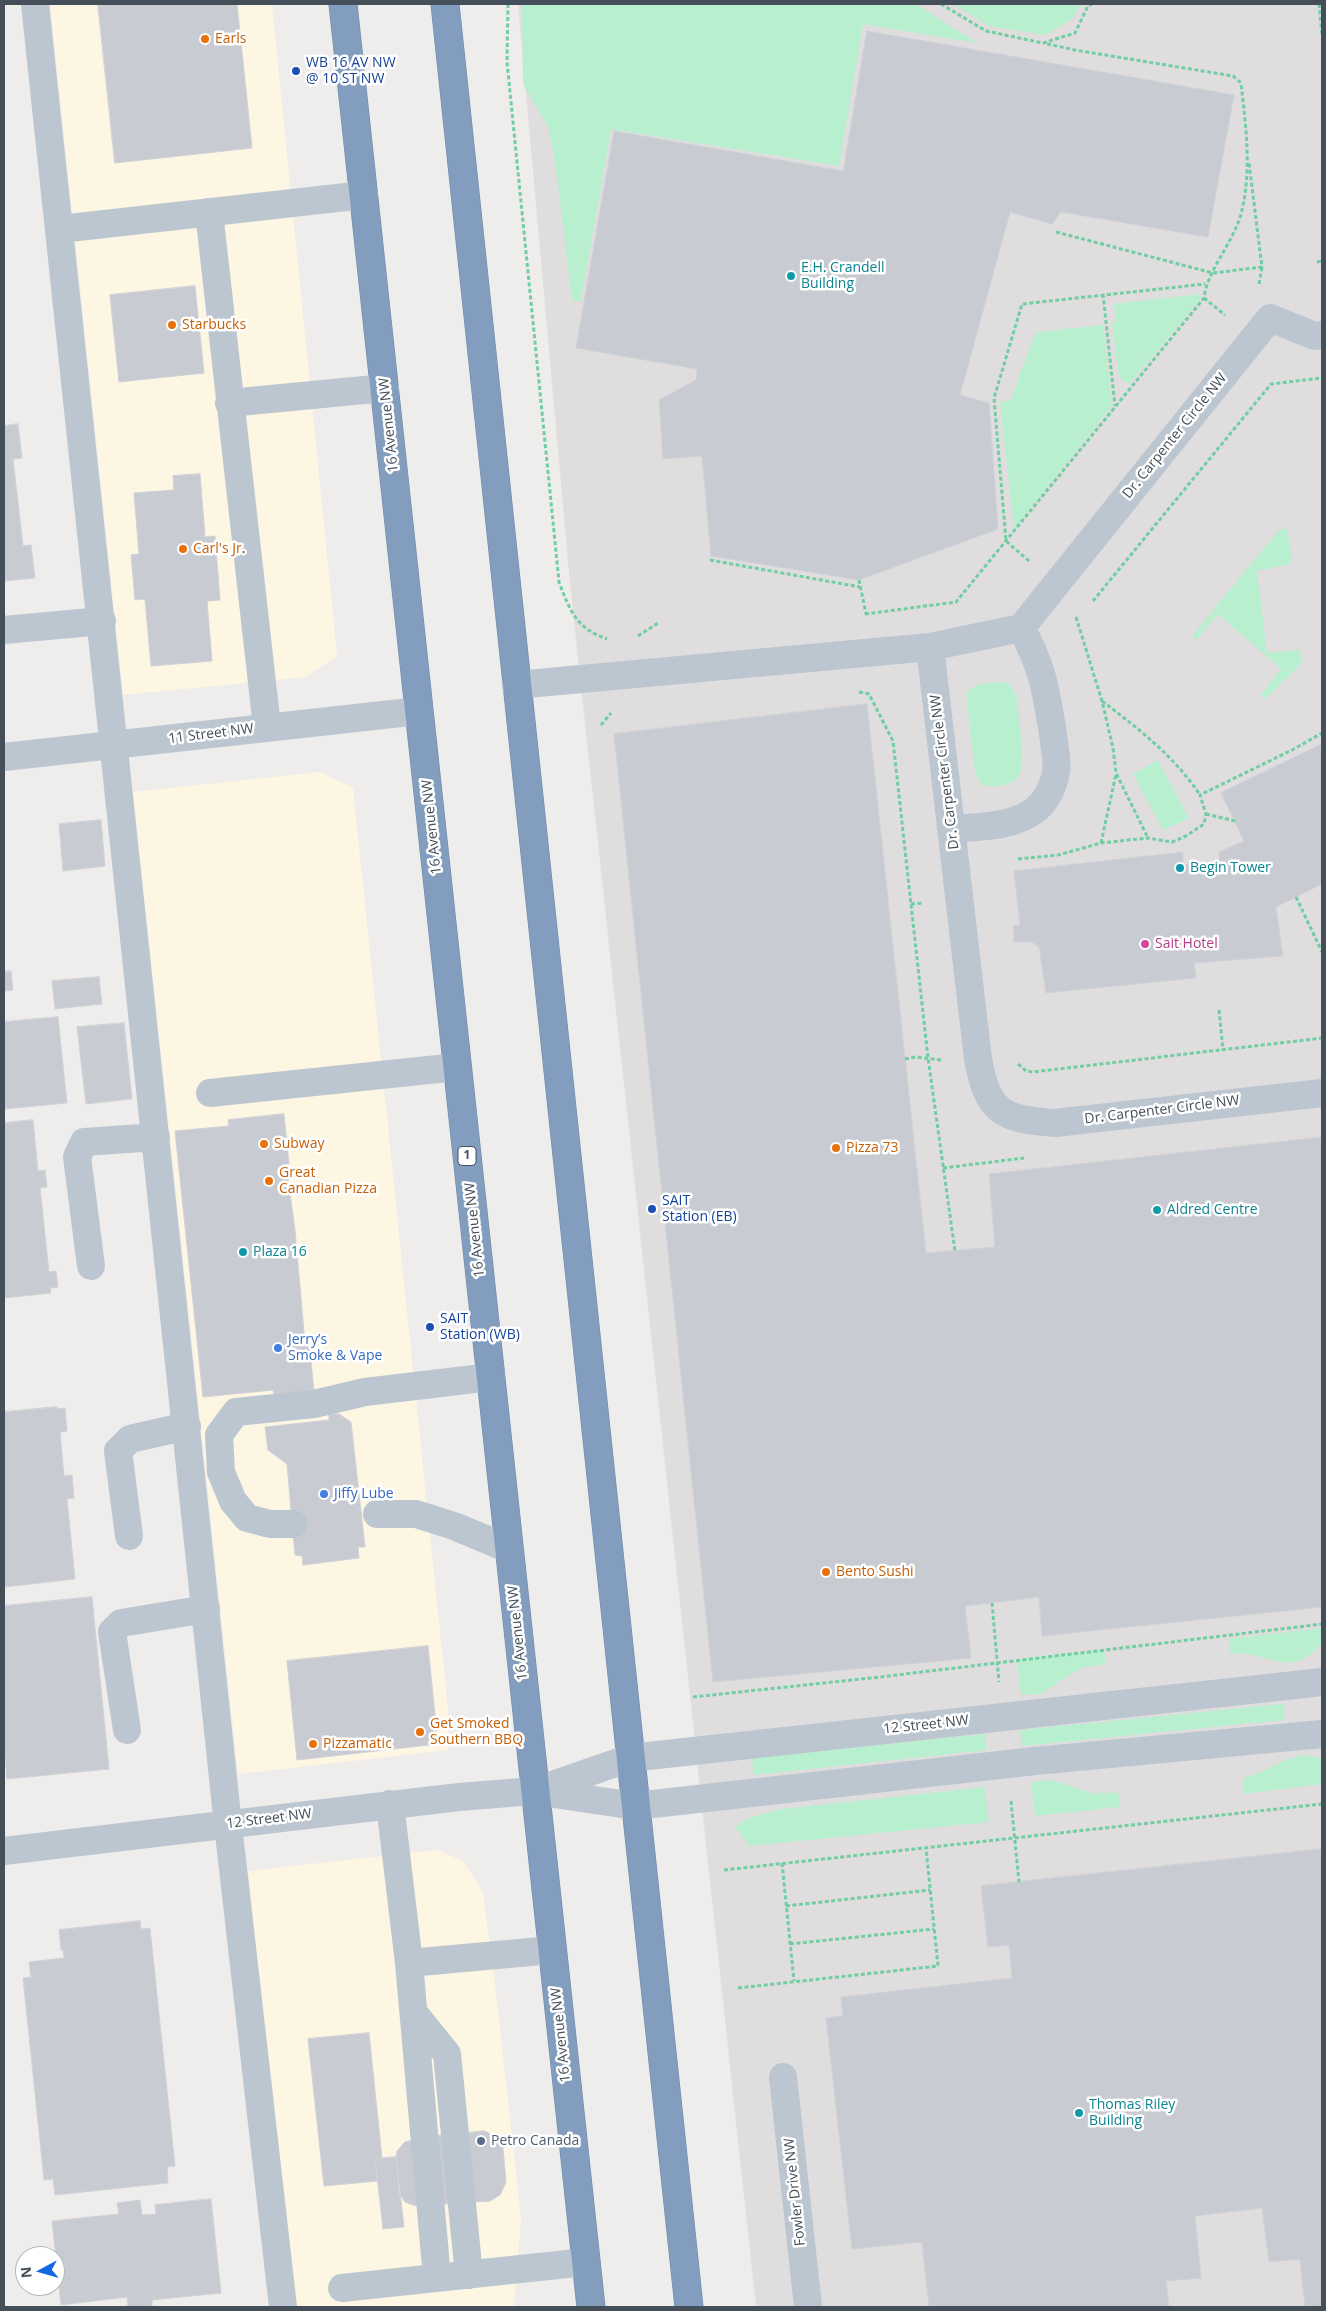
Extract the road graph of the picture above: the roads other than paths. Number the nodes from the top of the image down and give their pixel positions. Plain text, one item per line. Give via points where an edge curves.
1 (35, 4) edge
2 (344, 4) edge
3 (445, 4) edge
4 (364, 196) junction
5 (209, 212) junction
6 (60, 229) junction
7 (1322, 335) edge
8 (385, 388) junction
9 (229, 402) junction
10 (102, 621) junction
11 (1021, 628) junction
12 (4, 630) edge
13 (930, 647) junction
14 (516, 685) junction
15 (419, 711) junction
16 (267, 727) junction
17 (114, 745) junction
18 (4, 757) edge
19 (952, 829) junction
20 (457, 1067) junction
21 (210, 1093) dead end
22 (1322, 1093) edge
23 (156, 1137) junction
24 (91, 1266) dead end
25 (491, 1377) junction
26 (187, 1426) junction
27 (377, 1514) dead end
28 (293, 1524) dead end
29 (128, 1536) dead end
30 (509, 1549) junction
31 (206, 1609) junction
32 (1322, 1682) edge
33 (127, 1730) dead end
34 (1322, 1734) edge
35 (630, 1758) junction
36 (534, 1791) junction
37 (390, 1804) junction
38 (635, 1806) junction
39 (228, 1825) junction
40 (4, 1851) edge
41 (552, 1950) junction
42 (409, 1963) junction
43 (414, 2013) junction
44 (783, 2077) dead end
45 (586, 2262) junction
46 (469, 2275) junction
47 (437, 2278) junction
48 (342, 2288) dead end
49 (282, 2307) edge
50 (590, 2307) edge
51 (689, 2307) edge
52 (808, 2307) edge

1 - 6 street
2 - 4 highway, 16 Avenue NW / 1
3 - 14 highway
4 - 5 street
4 - 8 highway, 16 Avenue NW / 1
5 - 6 street
5 - 9 street
6 - 10 street
7 - 11 street, Dr. Carpenter Circle NW via 1314,336 1270,318
8 - 9 street
8 - 15 highway, 16 Avenue NW / 1
9 - 16 street
10 - 12 street
10 - 17 street
11 - 13 street
11 - 19 street via 1034,651 1045,682 1057,770 1050,796 1034,811 1016,820
13 - 14 street
13 - 19 street, Dr. Carpenter Circle NW
14 - 35 highway
15 - 16 street, 11 Street NW
15 - 20 highway, 16 Avenue NW / 1
16 - 17 street, 11 Street NW
17 - 18 street, 11 Street NW
17 - 23 street
19 - 22 street, Dr. Carpenter Circle NW via 982,1082 1002,1111 1022,1120 1055,1122
20 - 21 street
20 - 25 highway, 16 Avenue NW / 1
23 - 24 street via 84,1142 77,1157
23 - 26 street
25 - 28 street via 365,1392 314,1404 236,1412 220,1435 221,1472 233,1501 247,1518 270,1524
25 - 30 highway, 16 Avenue NW / 1
26 - 29 street via 130,1439 118,1451
26 - 31 street
27 - 30 street via 416,1514
30 - 36 highway, 16 Avenue NW / 1
31 - 33 street via 121,1623 112,1632
31 - 39 street
32 - 35 street, 12 Street NW
34 - 38 street, 12 Street NW via 1026,1762
35 - 36 street, 12 Street NW
35 - 38 highway
36 - 37 street, 12 Street NW
36 - 38 street, 12 Street NW
36 - 41 highway, 16 Avenue NW / 1
37 - 39 street, 12 Street NW
37 - 42 street
38 - 51 highway
39 - 40 street, 12 Street NW
39 - 49 street
41 - 42 street
41 - 45 highway, 16 Avenue NW / 1
42 - 43 street
43 - 46 street via 448,2054
43 - 47 street
44 - 52 street, Fowler Drive NW
45 - 46 street
45 - 50 highway, 16 Avenue NW / 1
46 - 47 street
47 - 48 street

